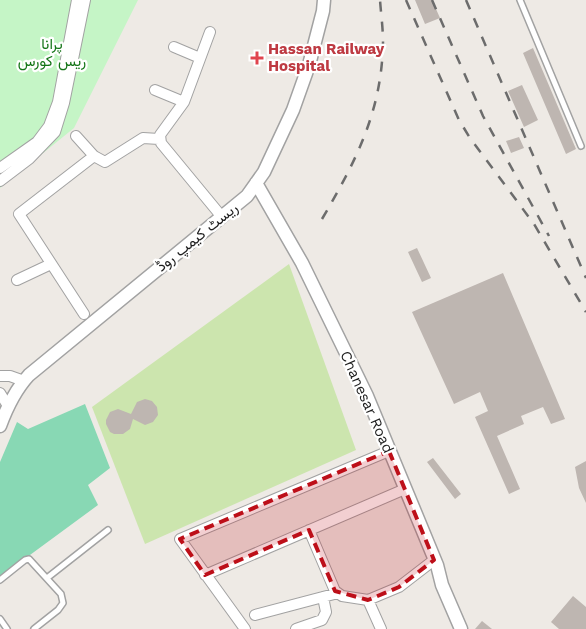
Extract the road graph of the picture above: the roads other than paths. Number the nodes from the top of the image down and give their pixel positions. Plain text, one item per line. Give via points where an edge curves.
1 (77, 0) edge
2 (85, 0) edge
3 (324, 0) edge
4 (520, 0) edge
5 (210, 32) dead end
6 (174, 47) dead end
7 (200, 58) junction
8 (155, 90) dead end
9 (184, 102) junction
10 (76, 136) dead end
11 (159, 139) junction
12 (581, 146) dead end
13 (94, 156) junction
14 (0, 168) edge
15 (0, 181) edge
16 (256, 183) junction
17 (222, 217) junction
18 (51, 264) junction
19 (17, 280) dead end
20 (84, 314) dead end
21 (0, 376) edge
22 (24, 381) junction
23 (0, 393) edge
24 (8, 406) junction
25 (0, 426) edge
26 (390, 451) junction
27 (405, 490) junction
28 (108, 530) dead end
29 (309, 530) junction
30 (434, 560) junction
31 (205, 575) junction
32 (47, 578) junction
33 (0, 580) edge
34 (338, 593) junction
35 (323, 597) junction
36 (368, 600) junction
37 (255, 615) dead end
38 (0, 619) edge
39 (7, 629) edge
40 (34, 629) edge
41 (246, 629) edge
42 (296, 629) edge
43 (381, 629) edge
44 (461, 629) edge

1 - 14 street via 58,102 49,126 37,142
2 - 15 street via 64,104 55,132 29,159
3 - 16 street, ریسٹ کیمپ روڈ via 309,65 293,110
4 - 12 lane
5 - 7 street
6 - 7 street
7 - 9 street
8 - 9 street
9 - 11 street
10 - 13 street
11 - 13 street via 142,138 105,162
11 - 17 street
13 - 18 street via 19,214
16 - 17 street, ریسٹ کیمپ روڈ via 247,196
16 - 26 street, Chanesar Road via 306,272 367,396
17 - 22 street, ریسٹ کیمپ روڈ via 68,341
18 - 19 street
18 - 20 street
21 - 22 street
22 - 24 street, ریسٹ کیمپ روڈ
23 - 24 street
24 - 25 street, ریسٹ کیمپ روڈ
26 - 27 street, Chanesar Road
26 - 31 street via 180,540
27 - 29 street
27 - 30 street, Chanesar Road
28 - 32 lane
29 - 31 street
29 - 34 street
30 - 36 street via 399,587
30 - 44 street, Chanesar Road
31 - 41 street
32 - 33 lane via 27,559
32 - 40 lane via 61,594 63,603
34 - 35 street
34 - 36 street
35 - 37 street
35 - 42 street via 326,612 322,620
36 - 43 street
38 - 39 lane

